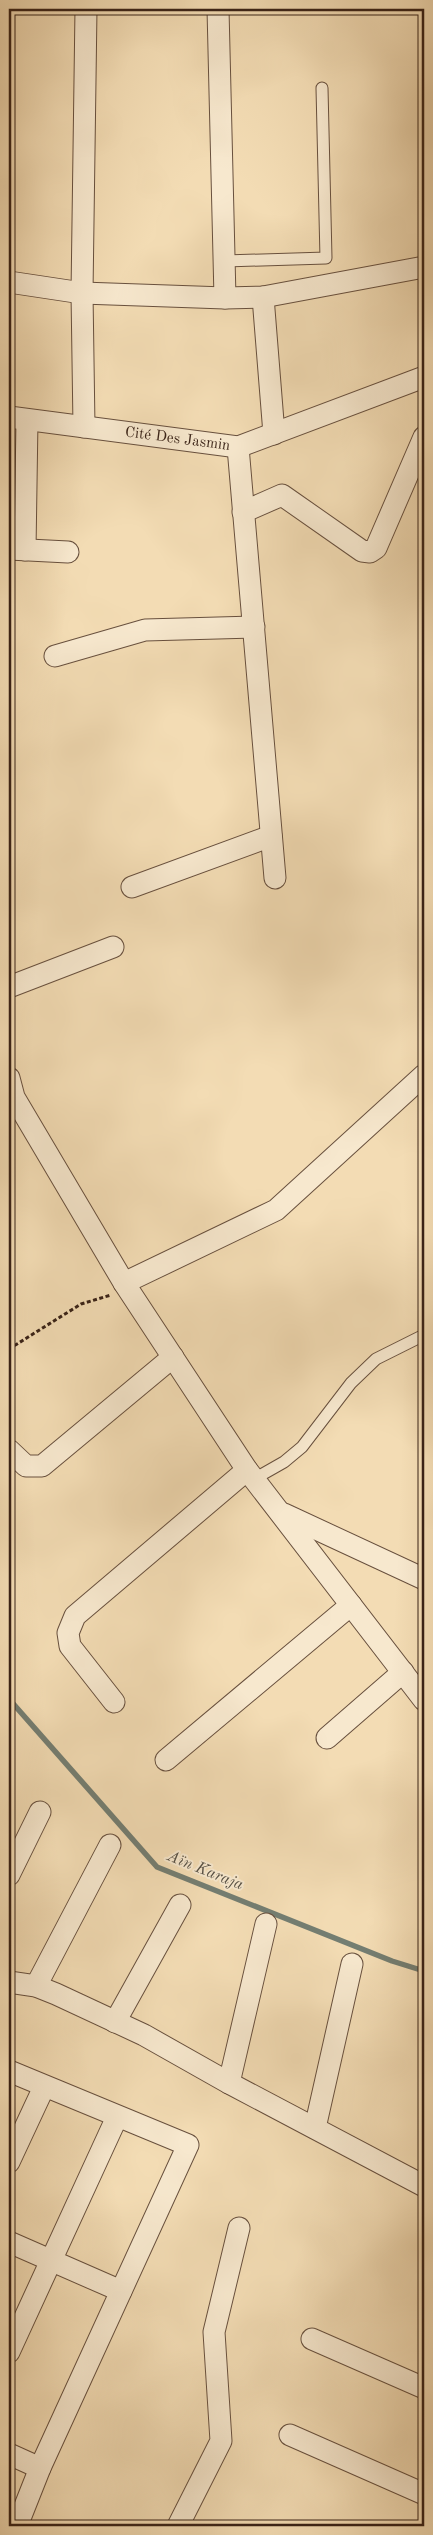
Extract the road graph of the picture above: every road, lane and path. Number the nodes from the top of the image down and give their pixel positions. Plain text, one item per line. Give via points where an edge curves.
1 (86, 9) edge
2 (218, 9) edge
3 (322, 88) dead end
4 (225, 261) junction
5 (424, 267) edge
6 (9, 282) edge
7 (82, 292) junction
8 (263, 297) junction
9 (226, 298) junction
10 (424, 377) edge
11 (18, 418) edge
12 (84, 427) junction
13 (274, 434) junction
14 (424, 437) edge
15 (238, 447) junction
16 (244, 512) junction
17 (17, 549) edge
18 (68, 552) dead end
19 (254, 627) junction
20 (55, 656) dead end
21 (271, 836) junction
22 (275, 878) dead end
23 (132, 887) dead end
24 (113, 947) dead end
25 (9, 987) edge
26 (424, 1075) edge
27 (9, 1078) edge
28 (126, 1286) junction
29 (424, 1336) edge
30 (9, 1349) edge
31 (173, 1357) junction
32 (9, 1450) edge
33 (251, 1474) junction
34 (280, 1513) junction
35 (424, 1580) edge
36 (351, 1606) junction
37 (403, 1672) junction
38 (424, 1700) edge
39 (114, 1702) dead end
40 (327, 1738) dead end
41 (166, 1760) dead end
42 (40, 1812) dead end
43 (110, 1845) dead end
44 (9, 1875) edge
45 (180, 1905) dead end
46 (266, 1924) dead end
47 (352, 1964) dead end
48 (9, 1982) edge
49 (36, 1986) junction
50 (115, 2022) junction
51 (9, 2071) edge
52 (229, 2083) junction
53 (44, 2087) junction
54 (117, 2116) junction
55 (315, 2128) junction
56 (9, 2162) edge
57 (424, 2186) edge
58 (238, 2228) dead end
59 (9, 2242) edge
60 (53, 2260) junction
61 (122, 2291) junction
62 (312, 2339) dead end
63 (9, 2352) edge
64 (424, 2388) edge
65 (290, 2435) dead end
66 (9, 2454) edge
67 (40, 2468) junction
68 (424, 2494) edge
69 (17, 2526) edge
70 (178, 2526) edge

1 - 7 street
2 - 4 street
3 - 4 lane via 326,258
4 - 9 street
5 - 8 street
6 - 7 street
7 - 9 street
7 - 12 street
8 - 9 street
8 - 13 street
10 - 13 street, Cité Des Jasmin
11 - 12 street, Cité Des Jasmin
11 - 17 street
12 - 15 street, Cité Des Jasmin
13 - 15 street, Cité Des Jasmin
14 - 16 street via 376,548 370,552 362,551 282,495
15 - 16 street
16 - 19 street
17 - 18 street
19 - 20 street via 145,630
19 - 21 street
21 - 22 street
21 - 23 street
24 - 25 street
26 - 28 street via 276,1210
27 - 28 street via 14,1097
28 - 30 path via 81,1304
28 - 31 street
29 - 33 lane via 376,1359 351,1383 302,1447 284,1462
31 - 32 street via 42,1466 26,1466
31 - 33 street
33 - 34 street
33 - 39 street via 75,1616 68,1634 70,1646
34 - 35 street
34 - 36 street
36 - 37 street
36 - 41 street
37 - 38 street
37 - 40 street
42 - 44 street
43 - 49 street
45 - 50 street
46 - 52 street
47 - 55 street
48 - 49 street
49 - 50 street
50 - 52 street
51 - 53 street
52 - 55 street
53 - 54 street
53 - 56 street
54 - 60 street
54 - 61 street via 188,2145
55 - 57 street
58 - 70 street via 214,2332 221,2441
59 - 60 street
60 - 61 street
60 - 63 street
61 - 67 street
62 - 64 street
65 - 68 street
66 - 67 street
67 - 69 street

